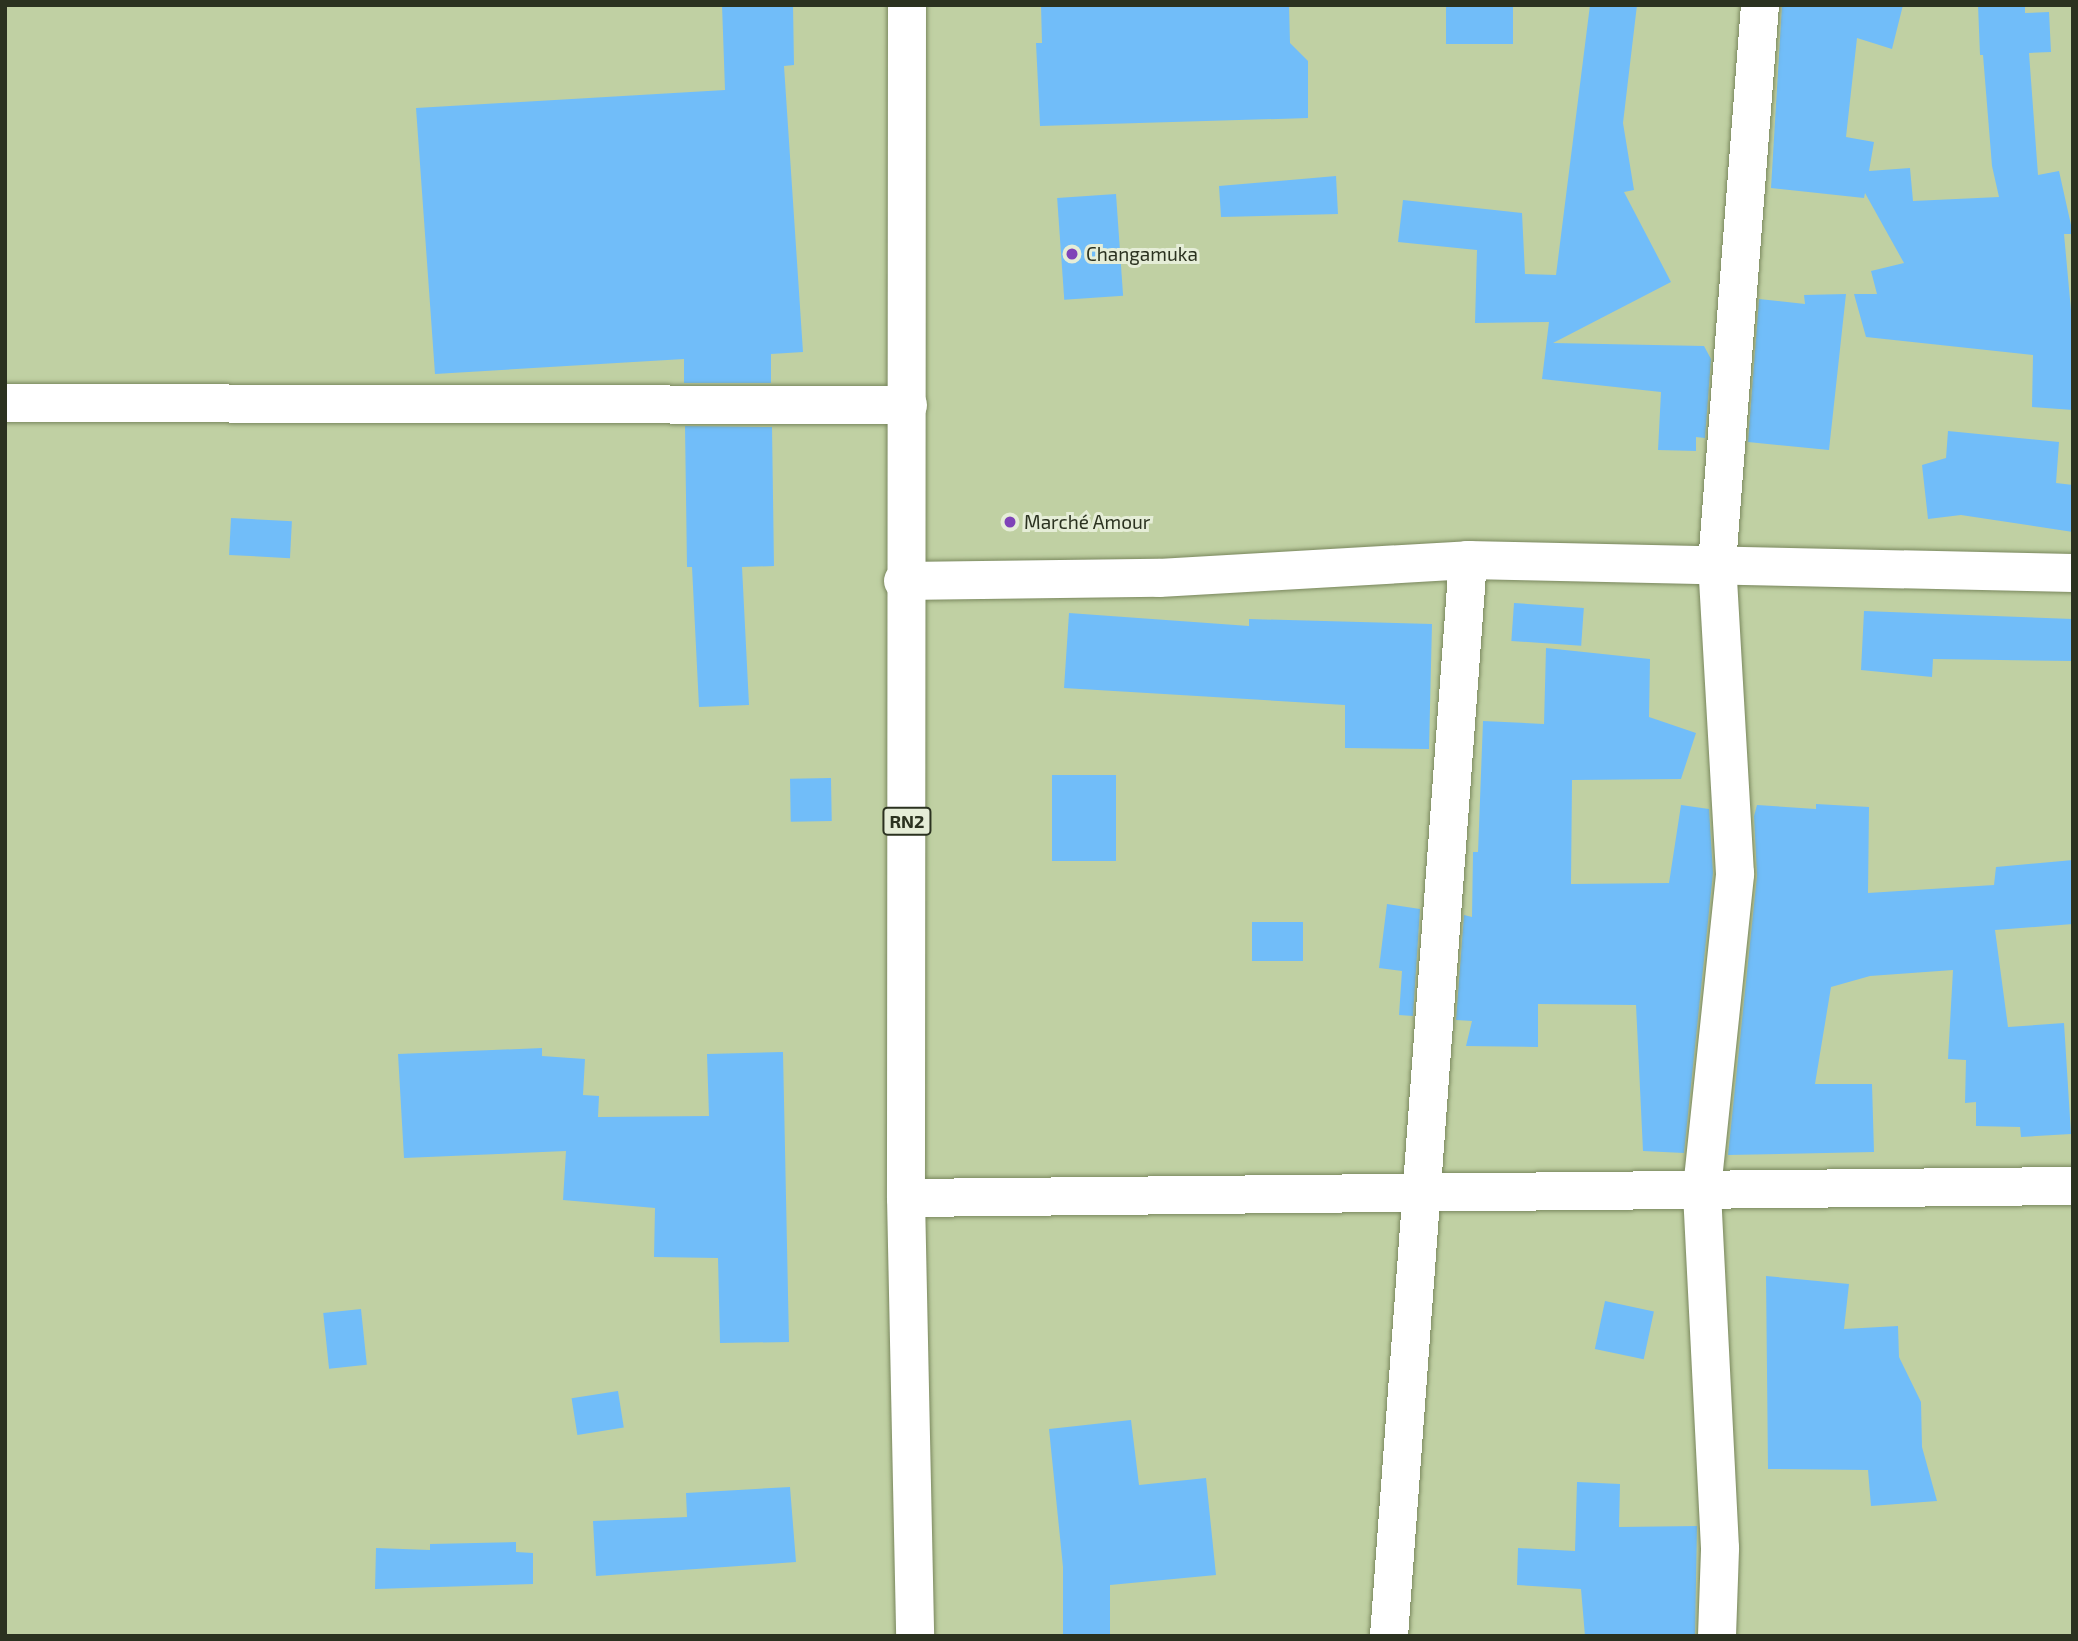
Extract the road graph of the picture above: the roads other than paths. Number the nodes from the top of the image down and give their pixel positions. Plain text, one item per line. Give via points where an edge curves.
1 (906, 5) edge
2 (1760, 5) edge
3 (5, 403) edge
4 (908, 405) junction
5 (1468, 560) junction
6 (1717, 564) junction
7 (2073, 573) edge
8 (903, 581) junction
9 (2073, 1186) edge
10 (1702, 1189) junction
11 (1420, 1191) junction
12 (906, 1198) junction
13 (915, 1636) edge
14 (1390, 1636) edge
15 (1717, 1636) edge

1 - 4 main road, RN2
2 - 6 main road
3 - 4 main road
4 - 8 main road, RN2
5 - 6 main road
5 - 8 main road via 1159,578
5 - 11 main road
6 - 7 main road
6 - 10 main road via 1735,874
8 - 12 main road, RN2
9 - 10 main road
10 - 11 main road
10 - 15 main road via 1720,1548
11 - 12 main road
11 - 14 main road
12 - 13 main road, RN2

